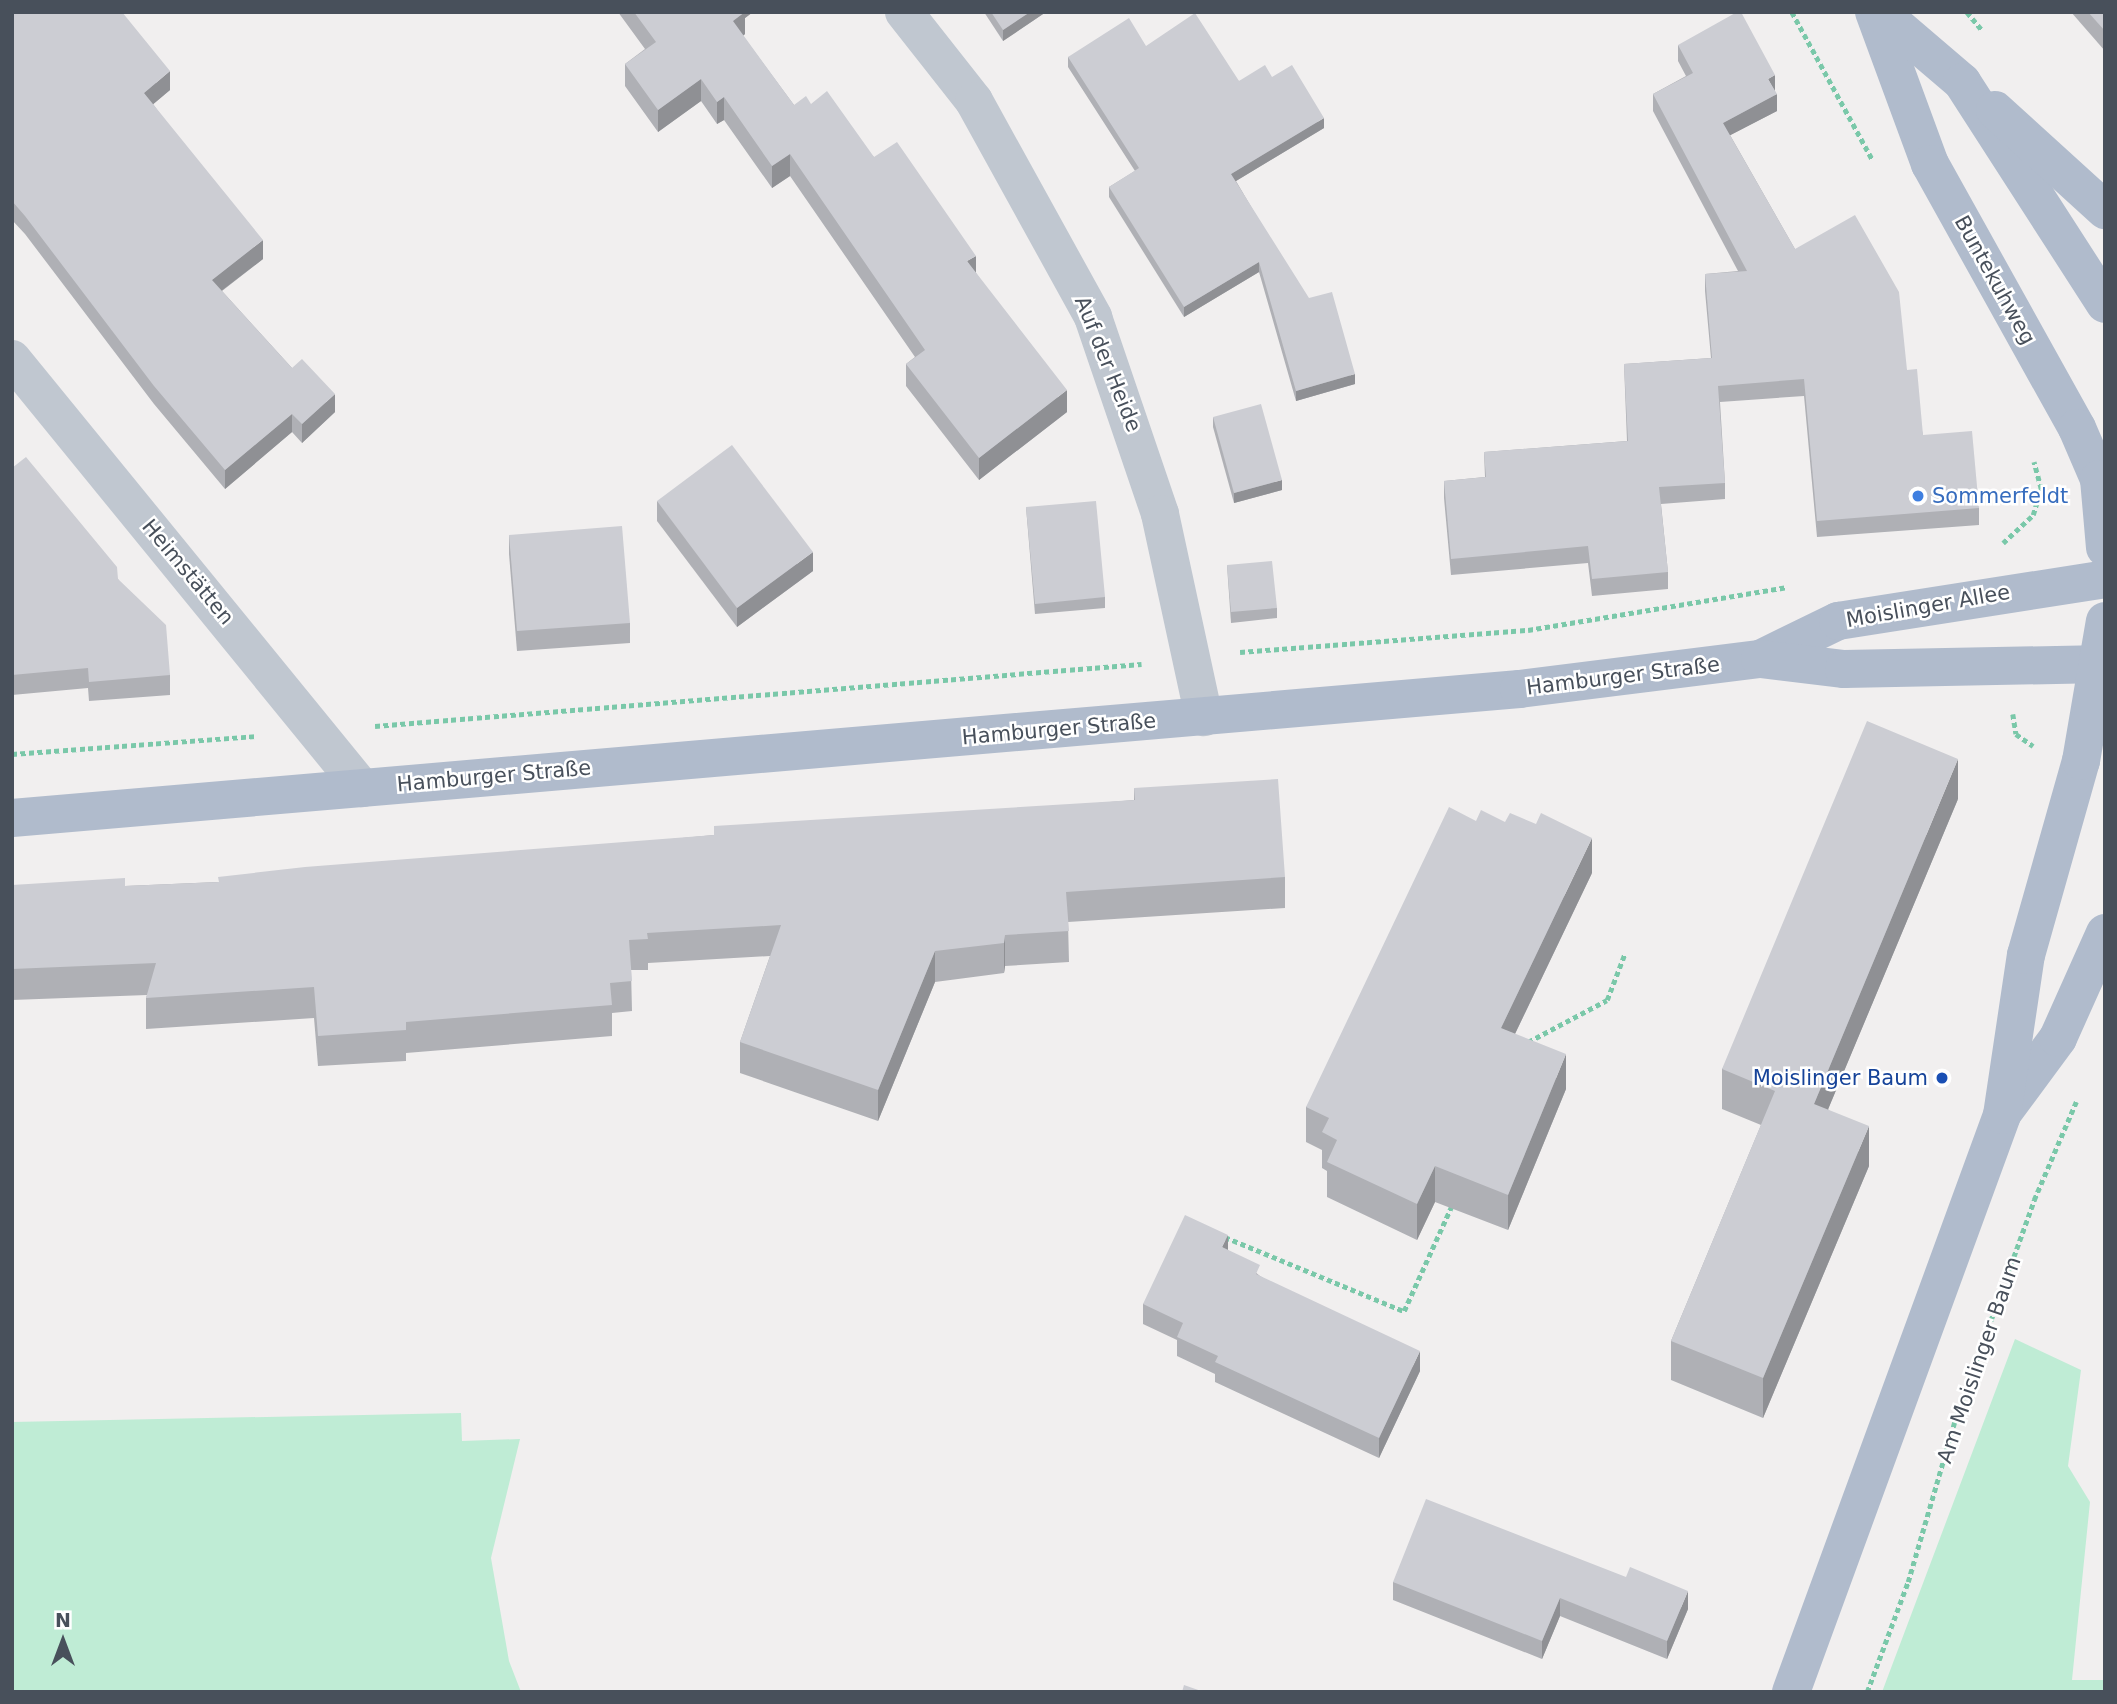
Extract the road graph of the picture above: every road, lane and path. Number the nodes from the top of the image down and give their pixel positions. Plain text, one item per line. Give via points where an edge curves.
1 (904, 12) edge
2 (1792, 12) edge
3 (1874, 12) edge
4 (1880, 12) edge
5 (1962, 82) junction
6 (1878, 170) dead end
7 (2105, 210) edge
8 (2105, 304) edge
9 (12, 359) edge
10 (2031, 449) dead end
11 (1997, 547) dead end
12 (2105, 548) edge
13 (2105, 579) edge
14 (1798, 586) dead end
15 (2105, 621) edge
16 (1760, 659) junction
17 (1189, 660) junction
18 (2103, 664) edge
19 (1204, 718) junction
20 (319, 731) junction
21 (12, 754) edge
22 (362, 788) junction
23 (12, 818) edge
24 (2105, 933) edge
25 (1625, 953) dead end
26 (1522, 1054) edge
27 (2078, 1097) dead end
28 (2002, 1115) junction
29 (1454, 1201) edge
30 (1221, 1234) edge
31 (1791, 1692) edge
32 (1867, 1692) edge

1 - 17 street, Auf der Heide via 974,101 1093,317 1160,514
2 - 6 path
3 - 12 main road, Buntekuhweg via 1930,164 2077,428 2099,479
4 - 5 main road
5 - 7 main road
5 - 8 main road
9 - 20 street, Heimstätten
10 - 11 path via 2041,489 2034,515 2020,533
13 - 16 main road, Moislinger Allee via 1838,621
14 - 17 path via 1528,630 1268,648
15 - 18 main road
16 - 18 main road, Hamburger Straße via 1844,669
16 - 19 main road, Hamburger Straße via 1520,689
17 - 19 street, Auf der Heide
17 - 20 path
18 - 28 main road via 2081,761 2026,954
19 - 22 main road, Hamburger Straße
20 - 21 path
20 - 22 street, Heimstätten
22 - 23 main road, Hamburger Straße
24 - 28 main road via 2058,1038
25 - 26 path via 1607,1000 1527,1042
27 - 32 path, Am Moislinger Baum via 2034,1200 1956,1417 1908,1582
28 - 31 main road
29 - 30 path via 1404,1311

